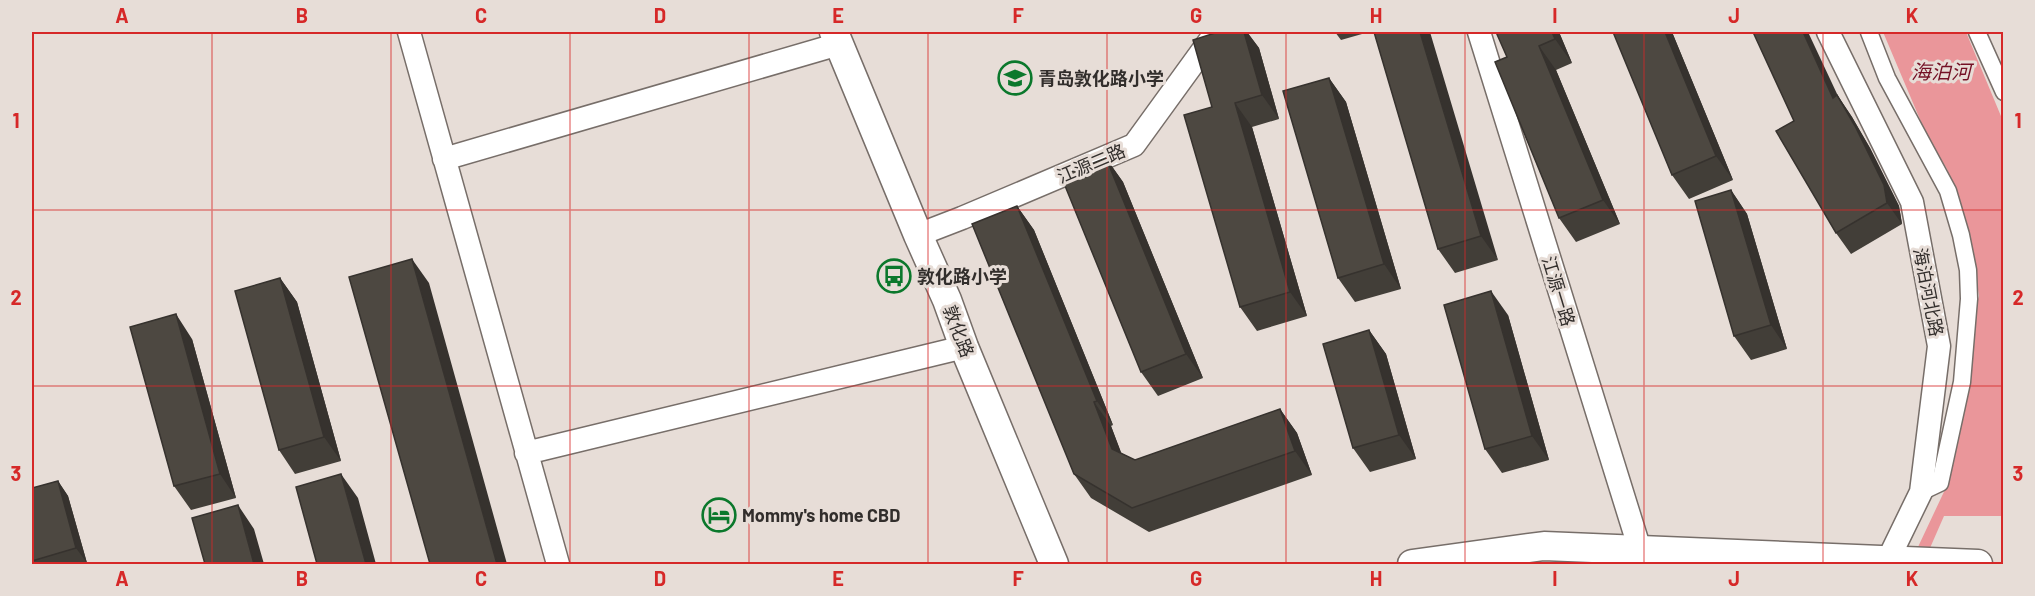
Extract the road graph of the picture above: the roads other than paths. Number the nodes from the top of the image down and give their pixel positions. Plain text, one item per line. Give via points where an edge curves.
1 (409, 32) edge
2 (1216, 32) edge
3 (1479, 32) edge
4 (1828, 32) edge
5 (1869, 32) edge
6 (1977, 32) edge
7 (837, 38) edge
8 (2004, 92) edge
9 (444, 159) junction
10 (918, 235) junction
11 (964, 347) junction
12 (526, 453) junction
13 (1921, 492) junction
14 (1640, 550) junction
15 (1887, 563) edge
16 (558, 564) edge
17 (1054, 564) edge
18 (1412, 564) edge
19 (1978, 564) edge

1 - 9 street
2 - 10 street, 江源二路 via 1134,145
3 - 14 street, 江源一路
4 - 13 street, 海泊河北路 via 1912,202 1939,346
5 - 13 street via 1887,78 1948,191 1968,270 1962,382 1940,483
6 - 8 street
7 - 9 street
7 - 10 street, 敦化路
9 - 12 street
10 - 11 street, 敦化路
11 - 12 street
11 - 17 street, 敦化路
12 - 16 street
13 - 15 street, 海泊河北路
14 - 15 street
14 - 18 street via 1544,546
15 - 19 street

